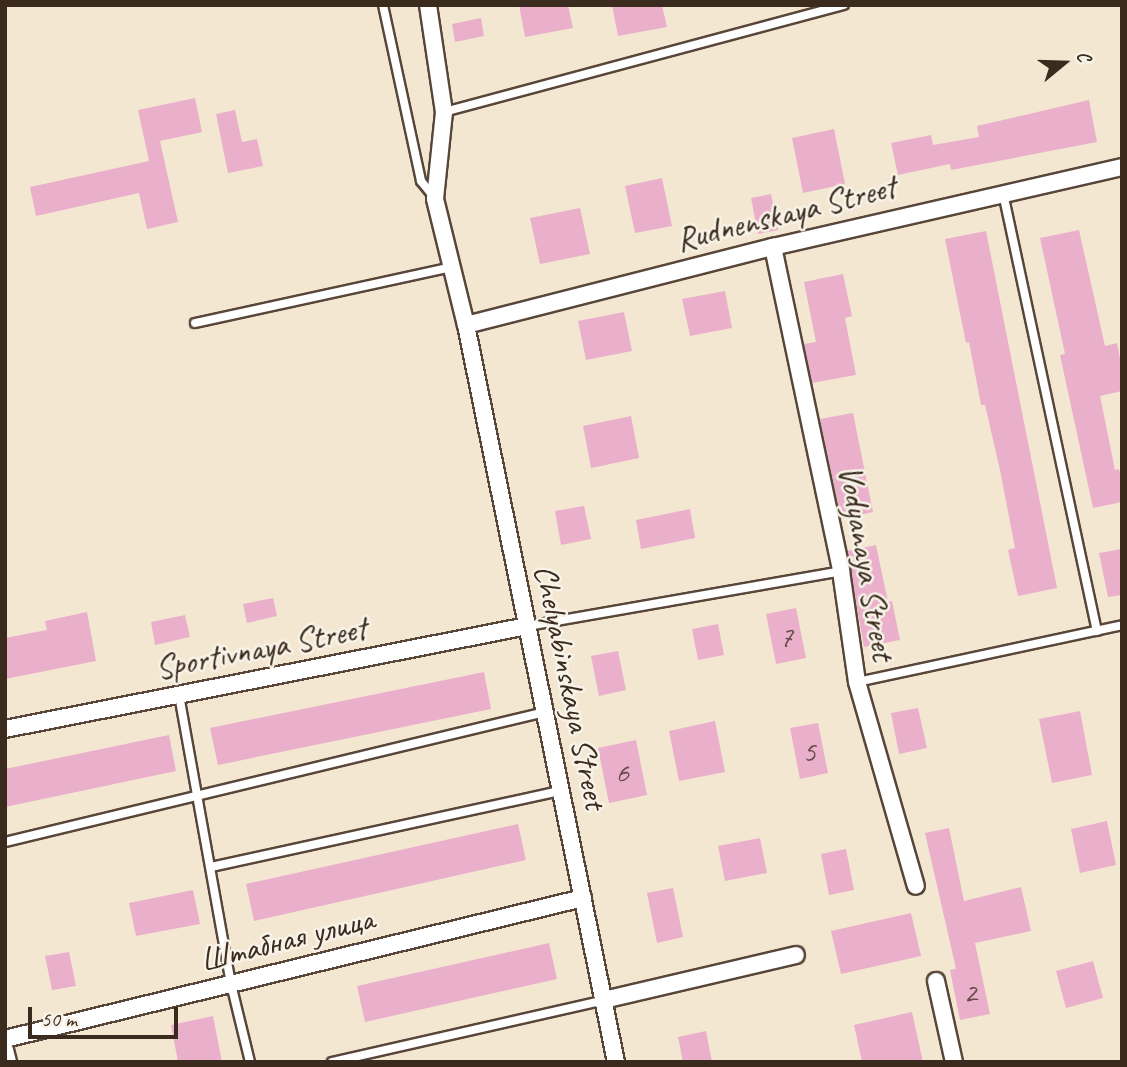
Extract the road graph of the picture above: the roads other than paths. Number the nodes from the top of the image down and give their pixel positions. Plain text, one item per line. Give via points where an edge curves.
1 (383, 5) edge
2 (428, 5) edge
3 (845, 5) edge
4 (444, 113) junction
5 (1122, 167) edge
6 (1003, 193) junction
7 (435, 199) junction
8 (773, 247) junction
9 (451, 267) junction
10 (195, 323) dead end
11 (466, 325) junction
12 (841, 571) junction
13 (1122, 625) edge
14 (527, 626) junction
15 (1097, 631) junction
16 (857, 681) junction
17 (179, 695) junction
18 (545, 712) junction
19 (5, 729) edge
20 (561, 791) junction
21 (196, 798) junction
22 (5, 842) edge
23 (211, 867) junction
24 (916, 886) dead end
25 (583, 898) junction
26 (796, 955) dead end
27 (936, 981) dead end
28 (230, 984) junction
29 (604, 1000) junction
30 (5, 1039) edge
31 (5, 1050) edge
32 (8, 1062) edge
33 (250, 1062) edge
34 (332, 1062) edge
35 (616, 1062) edge
36 (954, 1062) edge

1 - 7 lane via 421,180
2 - 4 street, Chelyabinskaya Street
3 - 4 lane
4 - 7 street, Chelyabinskaya Street
5 - 6 street, Rudnenskaya Street
6 - 8 street, Rudnenskaya Street
6 - 15 lane
7 - 9 street, Chelyabinskaya Street
8 - 11 street, Rudnenskaya Street
8 - 12 street, Vodyanaya Street
9 - 10 lane
9 - 11 street, Chelyabinskaya Street
11 - 14 street, Chelyabinskaya Street
12 - 14 lane
12 - 16 street, Vodyanaya Street
13 - 15 lane
14 - 17 street, Sportivnaya Street
14 - 18 street, Chelyabinskaya Street
15 - 16 lane
16 - 24 street, Vodyanaya Street
17 - 19 street, Sportivnaya Street
17 - 21 lane
18 - 20 street, Chelyabinskaya Street
18 - 21 lane
20 - 23 lane
20 - 25 street, Chelyabinskaya Street
21 - 22 lane
21 - 23 lane
23 - 28 lane
25 - 28 street, Штабная улица
25 - 29 street, Chelyabinskaya Street
26 - 29 street
27 - 36 street
28 - 30 street, Штабная улица
28 - 33 lane
29 - 34 lane
29 - 35 street, Chelyabinskaya Street
31 - 32 street

